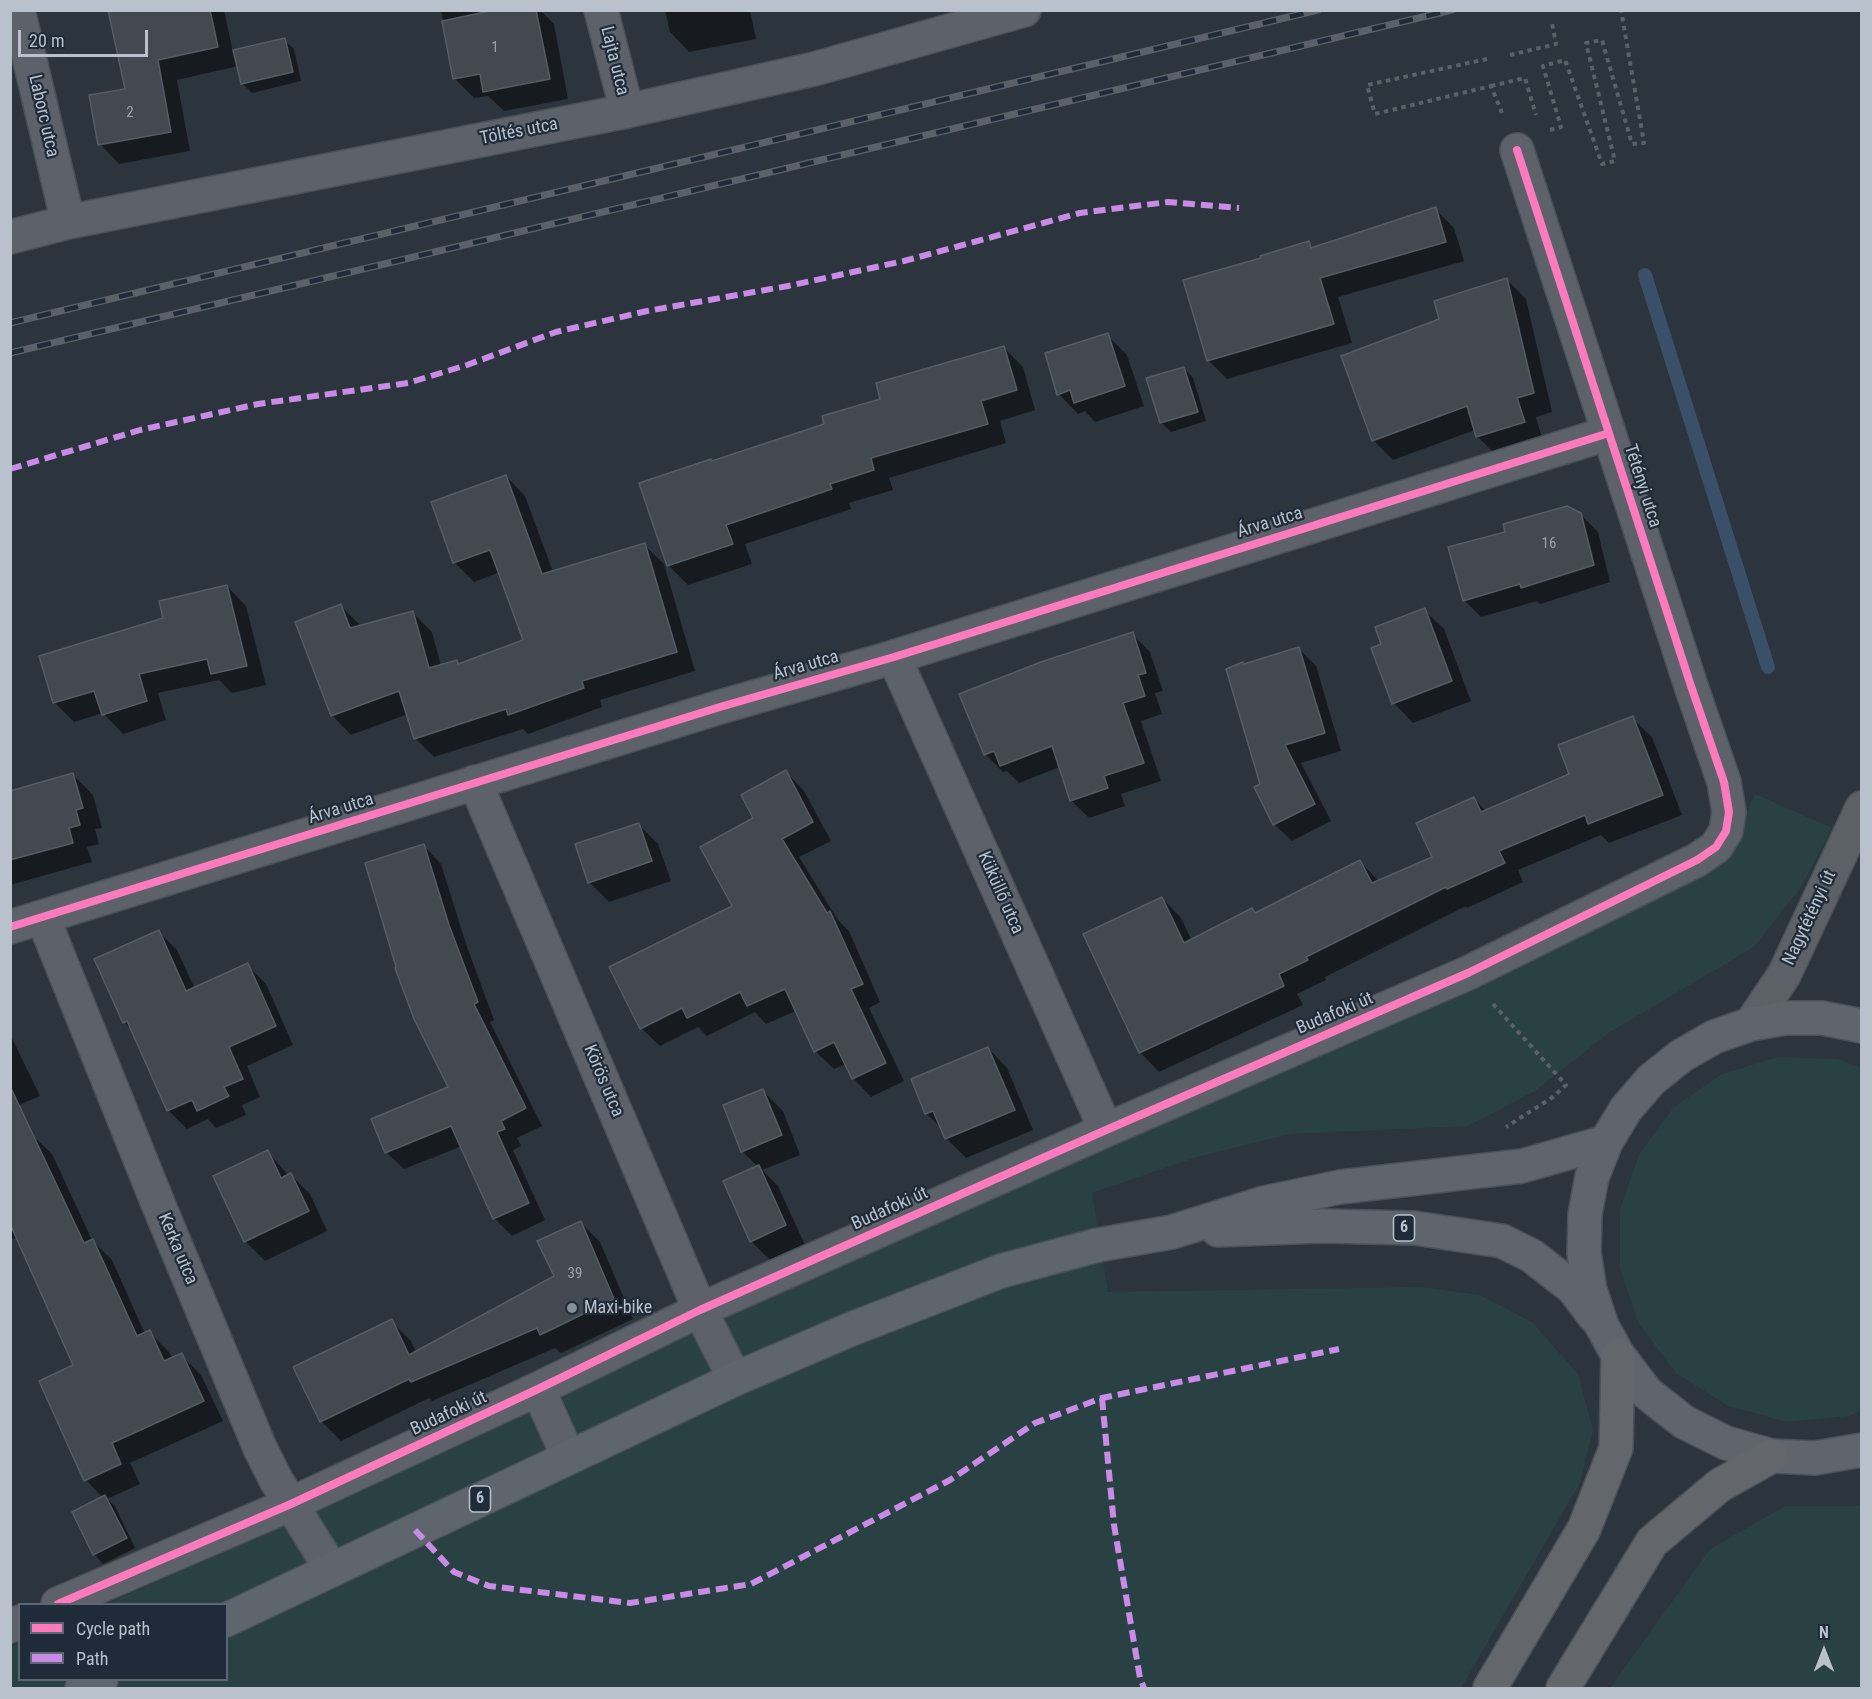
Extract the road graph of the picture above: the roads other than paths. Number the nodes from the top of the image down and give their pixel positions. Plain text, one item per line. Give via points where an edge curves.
1 (18, 10) edge
2 (601, 10) edge
3 (1024, 10) edge
4 (627, 111) junction
5 (1529, 141) road end
6 (68, 222) junction
7 (10, 237) edge
8 (1609, 433) junction
9 (894, 657) junction
10 (475, 782) junction
11 (1862, 808) edge
12 (1726, 831) joint
13 (44, 918) junction
14 (10, 927) edge
15 (1751, 1024) junction
16 (1862, 1026) edge
17 (1106, 1130) junction
18 (1606, 1142) junction
19 (1172, 1232) junction
20 (700, 1310) junction
21 (1602, 1326) junction
22 (1618, 1355) junction
23 (735, 1379) junction
24 (538, 1389) junction
25 (1862, 1450) edge
26 (568, 1456) junction
27 (1772, 1456) junction
28 (291, 1504) junction
29 (332, 1569) junction
30 (63, 1603) edge
31 (228, 1619) edge
32 (98, 1681) edge
33 (82, 1689) edge
34 (1490, 1689) edge
35 (1563, 1689) edge

1 - 6 street, Laborc utca
2 - 4 street, Lajta utca
3 - 4 street, Töltés utca via 814,69
4 - 6 street, Töltés utca
5 - 8 street, Tétényi utca
6 - 7 street, Töltés utca
8 - 9 street, Árva utca
8 - 12 street, Tétényi utca via 1724,782 1729,812
9 - 10 street, Árva utca
9 - 17 street, Küküllő utca
10 - 13 street, Árva utca
10 - 20 street, Körös utca
11 - 15 main road, Nagytétényi út via 1784,975
12 - 17 street, Budafoki út via 1716,847 1697,860 1468,974
13 - 14 street, Árva utca
13 - 28 street, Kerka utca via 255,1437
15 - 16 main road, 6 via 1786,1018 1822,1018
15 - 18 main road, 6 via 1714,1037 1651,1080 1626,1109
17 - 20 street, Budafoki út
18 - 19 main road, 6 via 1522,1166 1340,1187 1264,1203
18 - 21 main road, 6 via 1592,1177 1585,1214 1584,1253 1590,1290
19 - 21 main road, 6 via 1321,1226 1413,1228 1502,1241 1532,1256 1573,1288
19 - 23 main road, 6 via 1098,1245 1001,1271 849,1329
20 - 23 street, Körös utca
20 - 24 street, Budafoki út
21 - 22 main road, 6
22 - 27 main road, 6 via 1647,1393 1684,1422 1726,1443
22 - 34 highway via 1616,1448 1584,1529
23 - 26 main road, 6
24 - 26 street
24 - 28 street, Budafoki út
25 - 27 main road, 6 via 1815,1458
26 - 29 main road, 6
27 - 35 highway via 1720,1485 1652,1542
28 - 29 street, Kerka utca
28 - 30 street, Budafoki út
29 - 31 main road, 6
32 - 33 main road

